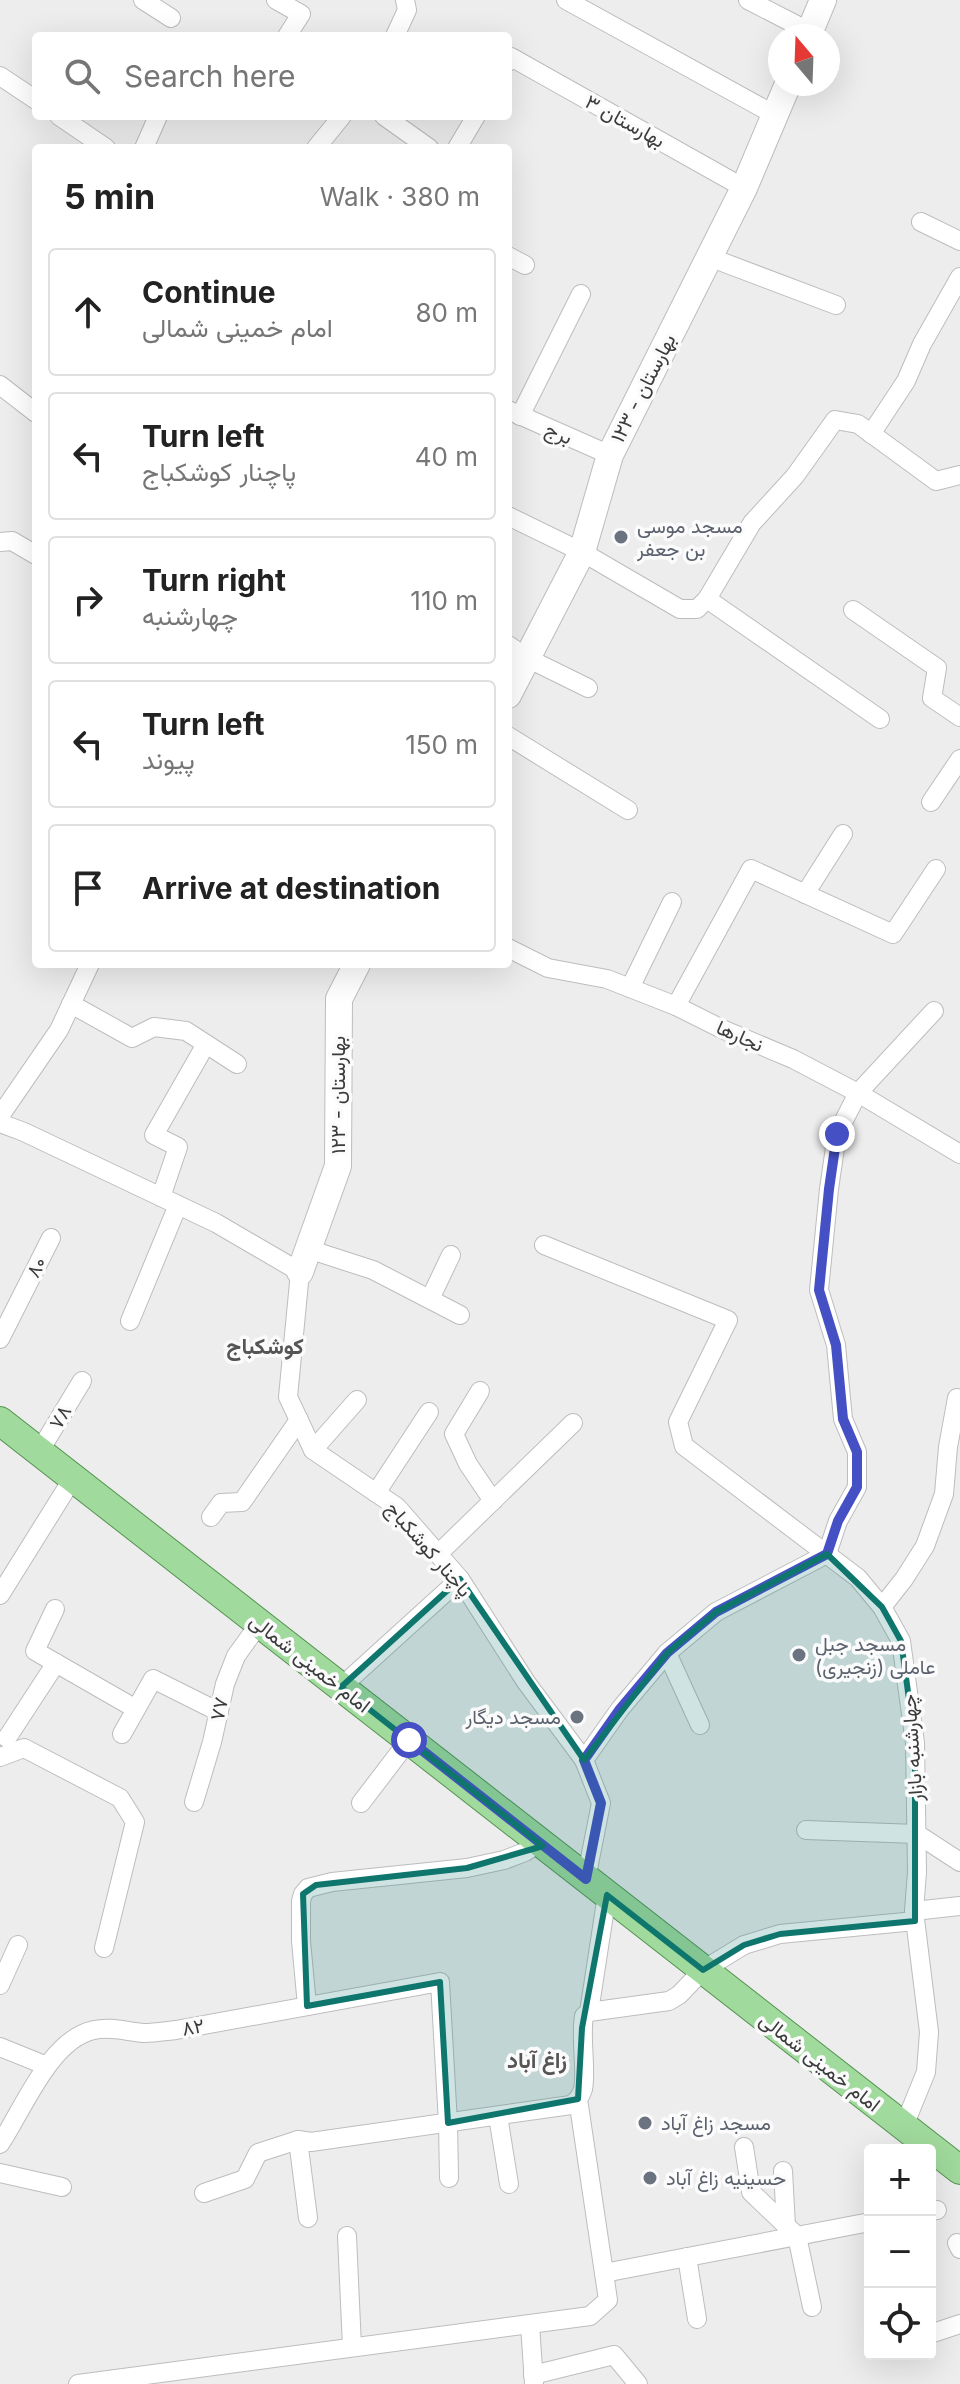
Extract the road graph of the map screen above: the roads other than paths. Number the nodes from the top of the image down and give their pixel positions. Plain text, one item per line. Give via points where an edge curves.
1 (143, 0) edge
2 (276, 0) edge
3 (566, 0) edge
4 (748, 0) edge
5 (823, 0) edge
6 (409, 3) edge
7 (171, 18) dead end
8 (791, 24) edge
9 (813, 24) edge
10 (290, 32) edge
11 (397, 32) edge
12 (512, 58) edge
13 (0, 76) edge
14 (783, 96) edge
15 (32, 97) edge
16 (775, 115) junction
17 (65, 120) edge
18 (156, 120) edge
19 (339, 120) edge
20 (390, 120) edge
21 (474, 120) edge
22 (100, 144) edge
23 (146, 144) edge
24 (319, 144) edge
25 (423, 144) edge
26 (459, 144) edge
27 (744, 188) junction
28 (921, 222) dead end
29 (960, 241) edge
30 (709, 257) junction
31 (960, 277) edge
32 (581, 294) dead end
33 (836, 305) dead end
34 (0, 385) edge
35 (32, 408) edge
36 (514, 413) edge
37 (871, 434) junction
38 (610, 455) junction
39 (960, 475) edge
40 (512, 518) edge
41 (0, 542) edge
42 (582, 552) junction
43 (32, 553) edge
44 (707, 599) junction
45 (853, 610) dead end
46 (518, 651) edge
47 (512, 677) edge
48 (588, 688) dead end
49 (960, 717) edge
50 (880, 719) dead end
51 (512, 738) edge
52 (960, 759) edge
53 (931, 802) dead end
54 (628, 810) dead end
55 (843, 834) dead end
56 (936, 869) dead end
57 (805, 894) junction
58 (672, 902) dead end
59 (512, 950) edge
60 (88, 968) edge
61 (355, 968) edge
62 (630, 988) junction
63 (71, 1004) junction
64 (676, 1006) junction
65 (934, 1011) dead end
66 (206, 1044) junction
67 (237, 1064) dead end
68 (858, 1093) junction
69 (0, 1116) edge
70 (0, 1123) edge
71 (960, 1154) edge
72 (161, 1197) junction
73 (178, 1205) junction
74 (51, 1238) dead end
75 (544, 1245) dead end
76 (451, 1255) dead end
77 (304, 1260) junction
78 (430, 1299) junction
79 (460, 1315) dead end
80 (130, 1321) dead end
81 (1, 1335) edge
82 (82, 1381) dead end
83 (480, 1391) dead end
84 (957, 1398) dead end
85 (357, 1400) dead end
86 (429, 1412) dead end
87 (299, 1420) junction
88 (0, 1421) edge
89 (573, 1423) dead end
90 (313, 1450) junction
91 (39, 1452) junction
92 (73, 1478) junction
93 (376, 1493) junction
94 (493, 1501) junction
95 (211, 1517) dead end
96 (438, 1554) junction
97 (827, 1554) junction
98 (460, 1579) junction
99 (0, 1595) edge
100 (882, 1607) junction
101 (55, 1609) dead end
102 (259, 1624) junction
103 (667, 1653) junction
104 (56, 1663) junction
105 (341, 1687) junction
106 (136, 1709) junction
107 (219, 1712) junction
108 (700, 1725) dead end
109 (122, 1734) dead end
110 (3, 1736) edge
111 (409, 1740) junction
112 (24, 1748) junction
113 (0, 1757) edge
114 (584, 1760) junction
115 (194, 1802) dead end
116 (361, 1803) dead end
117 (806, 1830) dead end
118 (917, 1834) junction
119 (539, 1843) junction
120 (960, 1862) edge
121 (597, 1887) junction
122 (960, 1906) edge
123 (915, 1916) junction
124 (18, 1945) dead end
125 (104, 1948) dead end
126 (703, 1970) junction
127 (0, 1985) edge
128 (307, 2006) junction
129 (589, 2012) junction
130 (0, 2047) edge
131 (47, 2066) junction
132 (578, 2099) junction
133 (498, 2116) junction
134 (448, 2123) junction
135 (904, 2126) junction
136 (298, 2140) junction
137 (0, 2144) edge
138 (744, 2147) dead end
139 (960, 2170) edge
140 (783, 2171) dead end
141 (0, 2173) edge
142 (449, 2178) dead end
143 (509, 2184) dead end
144 (62, 2187) dead end
145 (204, 2193) dead end
146 (308, 2218) dead end
147 (864, 2223) edge
148 (791, 2231) junction
149 (347, 2236) dead end
150 (687, 2257) junction
151 (604, 2273) junction
152 (812, 2307) dead end
153 (697, 2319) dead end
154 (530, 2324) junction
155 (960, 2324) edge
156 (936, 2332) edge
157 (352, 2347) junction
158 (534, 2380) edge
159 (78, 2384) edge
160 (638, 2384) edge

1 - 7 street
2 - 10 street via 301,14
3 - 16 street
4 - 8 street
5 - 9 street
6 - 11 street
12 - 27 street, بهارستان ۳
13 - 15 street
14 - 16 street, بهارستان - ۱۲۳
16 - 27 street, بهارستان - ۱۲۳
17 - 22 street
18 - 23 street
19 - 24 street
20 - 25 street
21 - 26 street
27 - 30 street, بهارستان - ۱۲۳
28 - 29 street
30 - 33 street
30 - 38 street, بهارستان - ۱۲۳
31 - 37 street via 906,381
32 - 36 street
34 - 35 street
36 - 38 street, برج
37 - 39 street via 936,481
37 - 44 street via 858,424 835,420 752,523
38 - 42 street, بهارستان - ۱۲۳
40 - 42 street
41 - 43 street via 12,541
42 - 44 street via 680,609 697,609
42 - 46 street, بهارستان - ۱۲۳
44 - 50 street
45 - 49 street via 937,668 932,698
46 - 47 street, بهارستان - ۱۲۳
46 - 48 street
51 - 54 street
52 - 53 street
55 - 57 street
56 - 57 street via 893,934
57 - 64 street via 751,869
58 - 62 street
59 - 62 street, نجارها via 548,968
60 - 63 street
61 - 77 street, بهارستان - ۱۲۳ via 339,999 338,1166
62 - 64 street, نجارها
63 - 66 street via 132,1038 154,1027 186,1031
63 - 69 street
64 - 68 street, نجارها
65 - 68 street
66 - 67 street
66 - 72 street via 154,1135 178,1147
68 - 71 street, نجارها
68 - 97 street via 837,1134 819,1290 836,1345 843,1419 857,1452 857,1487
70 - 72 street
72 - 73 street
73 - 77 street
73 - 80 street
74 - 81 street, ۸۰
75 - 97 street, چهارشنبه بازار via 728,1320 678,1422 684,1446
76 - 78 street
77 - 78 street via 373,1270
77 - 87 street via 288,1397
78 - 79 street
82 - 91 street, ۷۸
83 - 94 street via 454,1434
84 - 100 street via 944,1494 925,1546
85 - 90 street
86 - 93 street
87 - 90 street
87 - 95 street via 242,1502 221,1503
88 - 91 main road, امام خمینی شمالی
89 - 94 street
90 - 93 street, پاچنار کوشکباج
91 - 92 main road, امام خمینی شمالی
92 - 99 street
92 - 102 main road, امام خمینی شمالی
93 - 96 street, پاچنار کوشکباج via 397,1507
94 - 96 street
96 - 98 street, پاچنار کوشکباج
97 - 100 street, چهارشنبه بازار via 858,1578
97 - 103 street via 716,1612
98 - 105 street
98 - 114 street, پاچنار کوشکباج
100 - 118 street, چهارشنبه بازار via 901,1641 906,1664
101 - 104 street via 35,1651
102 - 105 main road, امام خمینی شمالی
102 - 107 street, ۷۷ via 236,1656
103 - 108 street
103 - 114 street
104 - 106 street
104 - 110 street
105 - 111 main road, امام خمینی شمالی
106 - 107 street via 153,1679
106 - 109 street
107 - 115 street, ۷۷
110 - 112 street
111 - 116 street
111 - 119 main road, امام خمینی شمالی
112 - 113 street
112 - 125 street via 120,1798 135,1822
114 - 121 street, پاچنار کوشکباج via 601,1803
117 - 118 street
118 - 120 street
118 - 123 street, چهارشنبه بازار
119 - 121 main road, امام خمینی شمالی
119 - 128 street via 504,1860 467,1868 308,1888 301,1915
121 - 126 main road, امام خمینی شمالی
121 - 129 street, پاچنار کوشکباج
122 - 123 street
123 - 126 street via 780,1934 744,1945
123 - 135 street, چهارشنبه بازار via 929,2032 926,2072
124 - 127 street
126 - 129 street via 669,2001
126 - 135 main road, امام خمینی شمالی
128 - 131 street, ۸۲ via 176,2030 94,2030 79,2035
128 - 134 street, ۸۲ via 440,1982
129 - 132 street, پاچنار کوشکباج via 582,2028 583,2089
130 - 131 street
131 - 137 street, ۸۲
132 - 133 street via 571,2105
132 - 151 street, پاچنار کوشکباج
133 - 134 street
133 - 143 street
134 - 136 street
134 - 142 street
135 - 139 main road, امام خمینی شمالی
136 - 145 street via 258,2153 245,2179
136 - 146 street
138 - 148 street via 751,2192
140 - 148 street
141 - 144 street
147 - 148 street
148 - 150 street
148 - 152 street
149 - 157 street
150 - 151 street
150 - 153 street
151 - 154 street, پاچنار کوشکباج via 608,2300 590,2316
154 - 157 street
154 - 158 street
155 - 156 street
157 - 159 street
158 - 160 street via 614,2355

